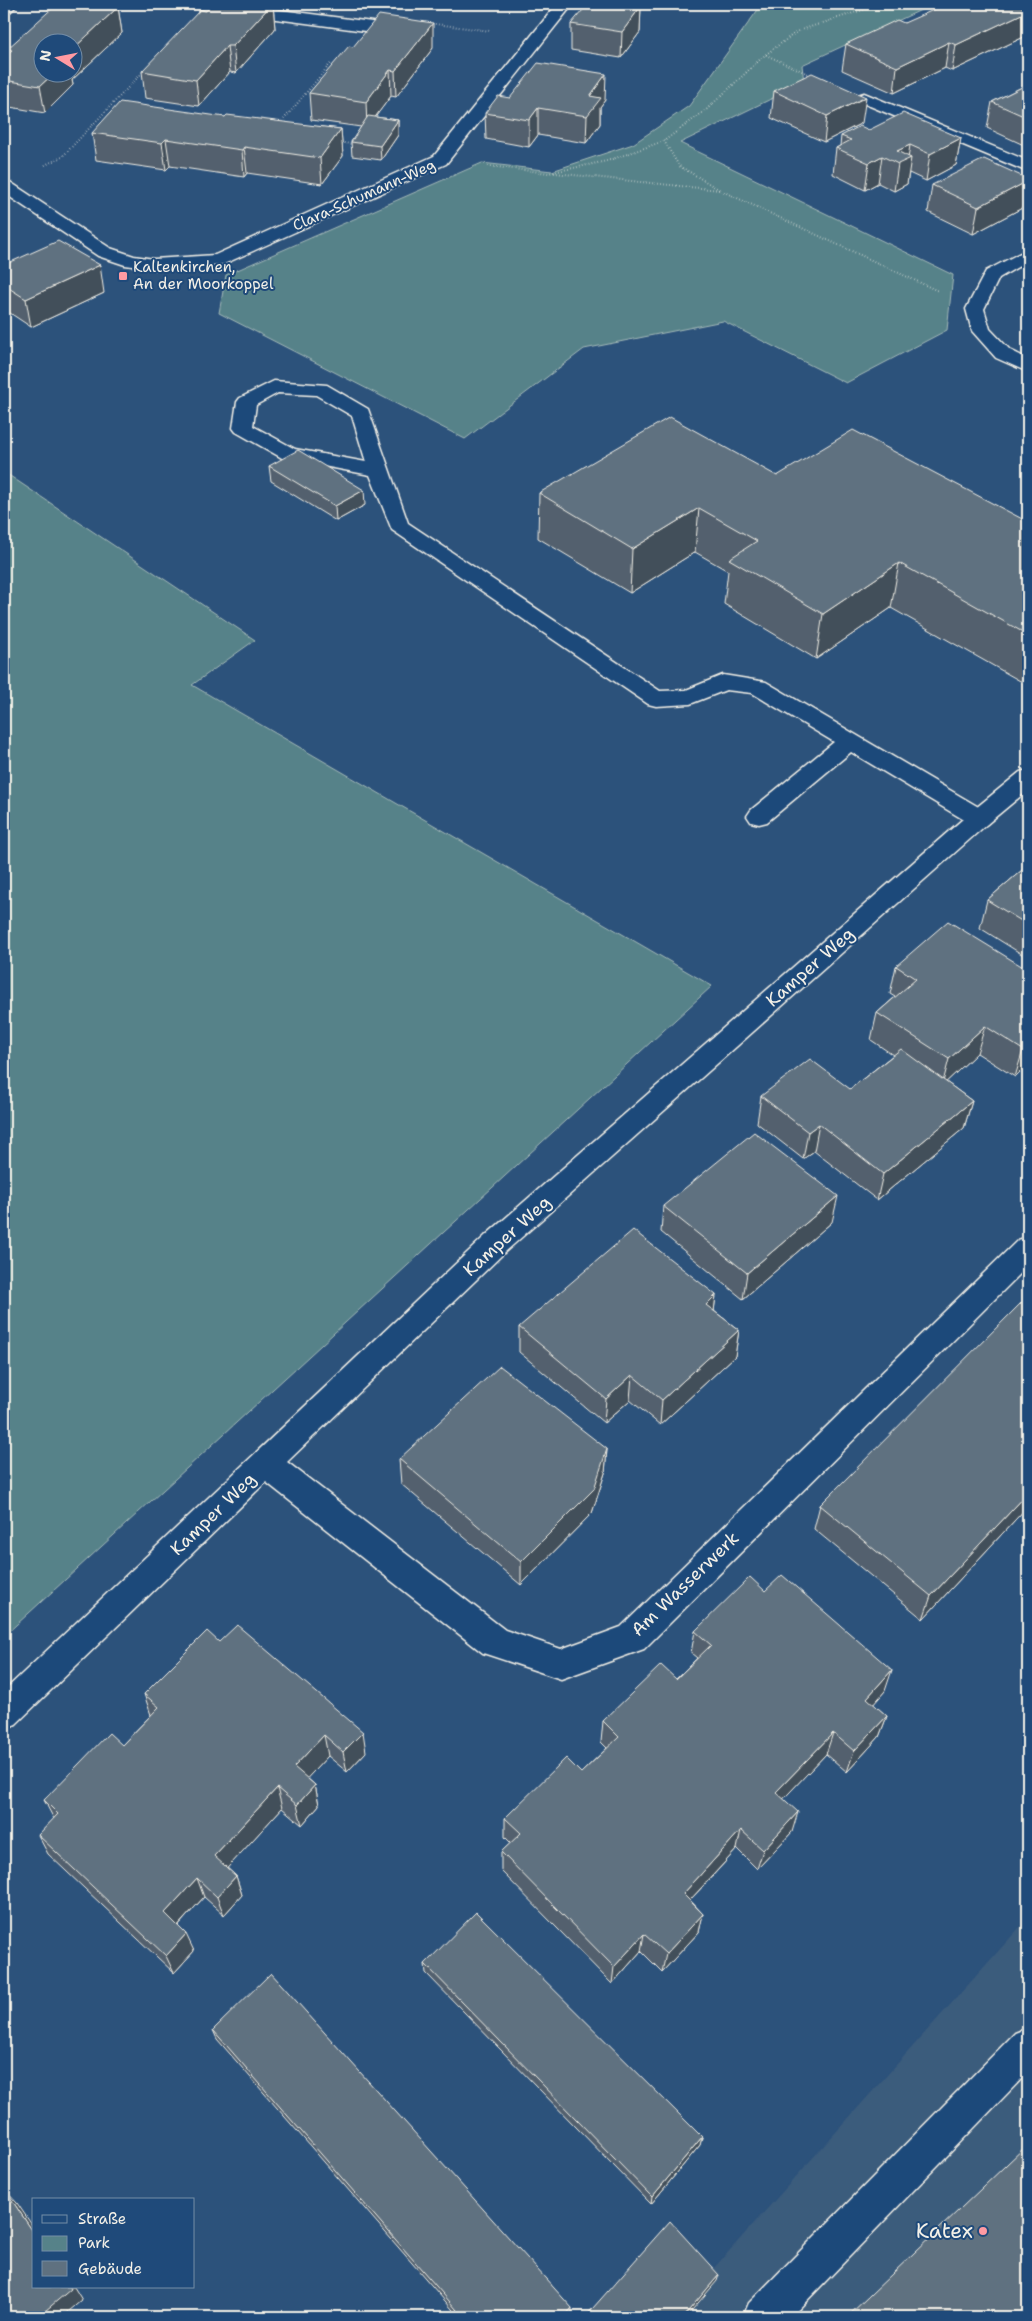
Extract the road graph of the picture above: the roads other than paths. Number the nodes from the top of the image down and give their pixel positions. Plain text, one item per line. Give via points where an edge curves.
1 (10, 4) edge
2 (202, 4) edge
3 (565, 4) edge
4 (4, 10) edge
5 (395, 30) edge
6 (864, 98) edge
7 (1028, 167) edge
8 (4, 186) edge
9 (1028, 254) edge
10 (1028, 366) edge
11 (378, 470) junction
12 (850, 741) junction
13 (1028, 778) edge
14 (759, 816) dead end
15 (979, 818) junction
16 (1028, 1248) edge
17 (266, 1464) junction
18 (4, 1713) edge
19 (1028, 2046) edge
20 (763, 2317) edge

1 - 4 street
2 - 5 street
3 - 8 street, Clara-Schumann-Weg via 440,160 218,260 154,264 104,252
6 - 7 street
9 - 10 street via 992,275 975,308 981,331 1003,354
11 - 11 street via 289,454 243,428 247,402 274,387 320,389 361,413
11 - 12 street via 399,526 656,698 690,697 723,682 758,687
12 - 14 street
12 - 15 street
13 - 15 street, Kamper Weg
15 - 17 street, Kamper Weg via 496,1244
16 - 17 street, Am Wasserwerk via 632,1638 562,1664 495,1642
17 - 18 street, Kamper Weg
19 - 20 street

